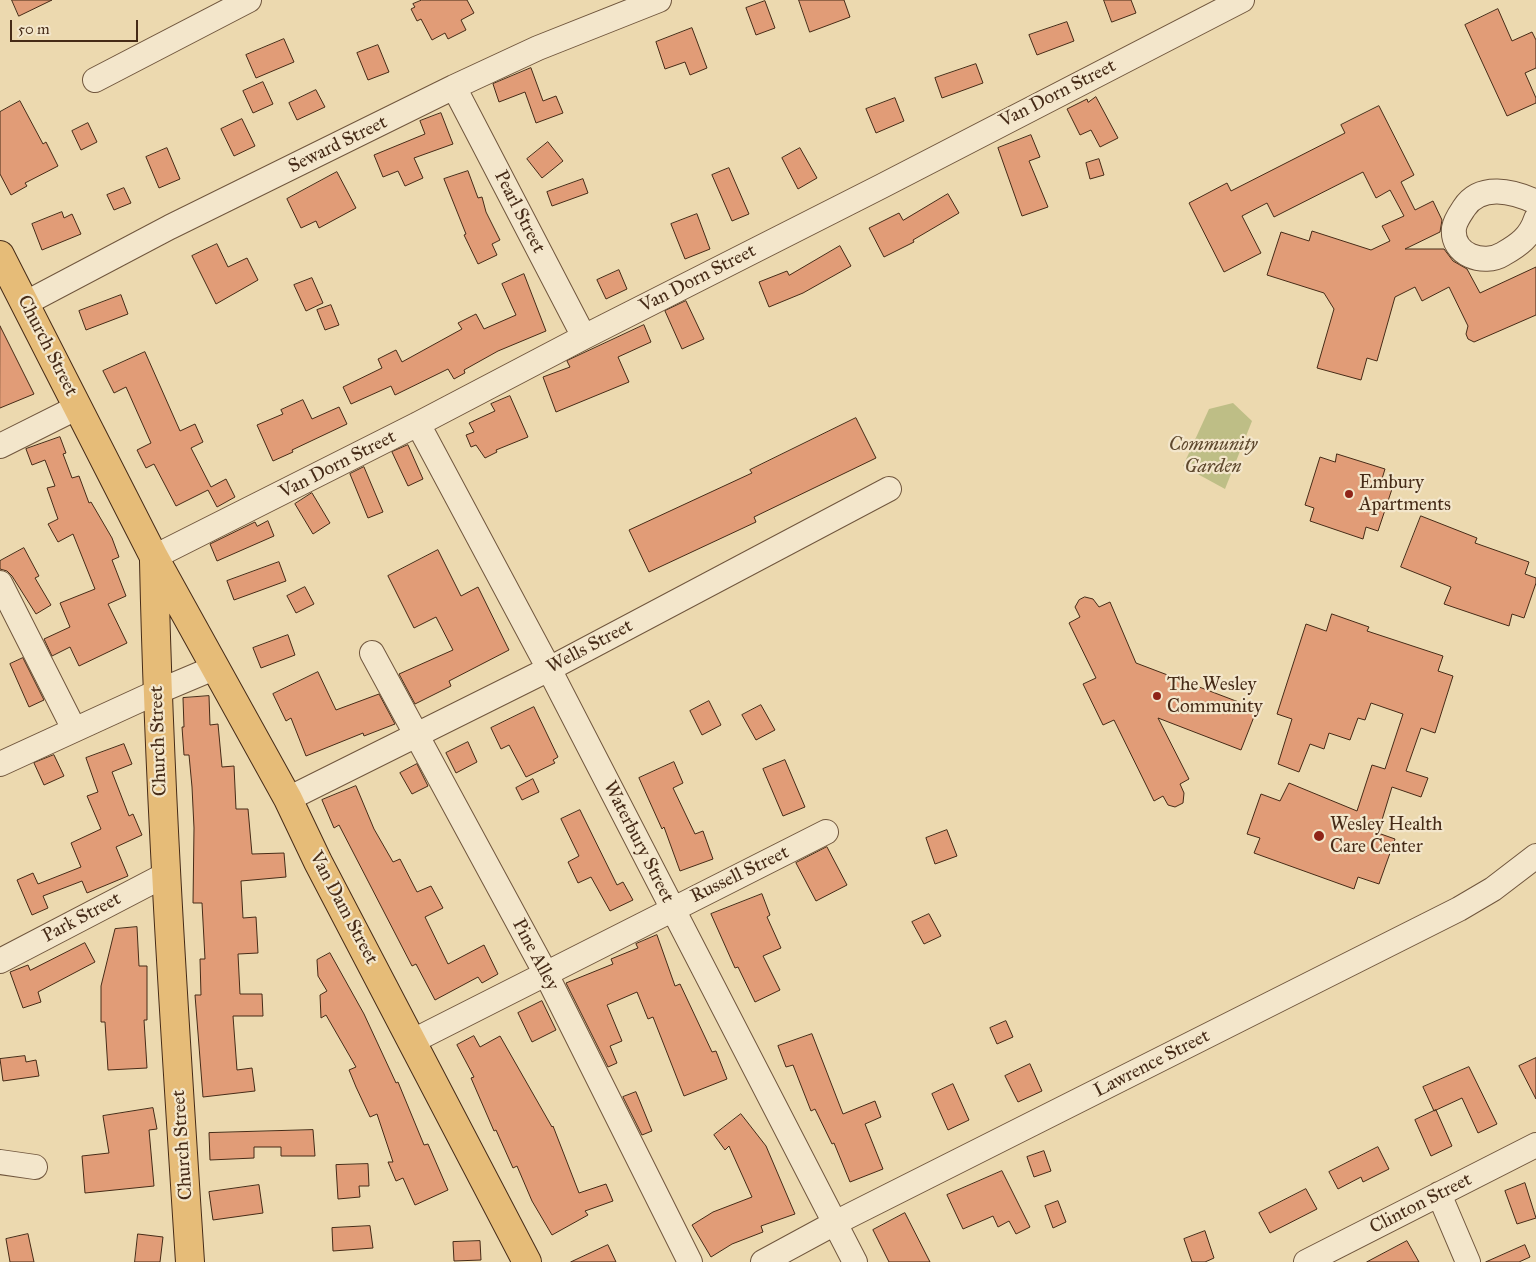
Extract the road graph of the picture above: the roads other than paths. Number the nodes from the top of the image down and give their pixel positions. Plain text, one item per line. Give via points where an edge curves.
1 (249, 0) edge
2 (659, 0) edge
3 (1242, 0) edge
4 (95, 80) dead end
5 (454, 87) junction
6 (1536, 202) edge
7 (1536, 219) edge
8 (0, 255) edge
9 (24, 304) junction
10 (584, 336) junction
11 (78, 407) junction
12 (418, 424) junction
13 (0, 446) edge
14 (889, 489) dead end
15 (154, 558) junction
16 (0, 583) edge
17 (372, 653) dead end
18 (214, 668) junction
19 (549, 669) junction
20 (157, 692) junction
21 (74, 729) junction
22 (416, 736) junction
23 (0, 764) edge
24 (288, 799) junction
25 (826, 832) dead end
26 (1536, 856) edge
27 (165, 875) junction
28 (672, 909) junction
29 (0, 961) edge
30 (546, 974) junction
31 (413, 1041) junction
32 (1536, 1145) edge
33 (0, 1162) edge
34 (35, 1166) dead end
35 (1440, 1194) junction
36 (835, 1223) junction
37 (190, 1262) edge
38 (527, 1262) edge
39 (690, 1262) edge
40 (763, 1262) edge
41 (855, 1262) edge
42 (1306, 1262) edge
43 (1468, 1262) edge

1 - 4 street
2 - 5 street, Seward Street via 538,48
3 - 10 street, Van Dorn Street
5 - 9 street, Seward Street via 170,227
5 - 10 street, Pearl Street
6 - 7 street via 1506,192 1479,193 1468,201 1454,229 1460,249 1485,260 1499,257 1524,241
8 - 9 main road, Church Street
9 - 11 main road, Church Street
10 - 12 street, Van Dorn Street
11 - 13 street
11 - 15 main road, Church Street
12 - 15 street, Van Dorn Street
12 - 19 street, Waterbury Street
14 - 19 street, Wells Street
15 - 18 main road, Van Dam Street
15 - 20 main road, Church Street
16 - 21 street
17 - 22 street, Pine Alley
18 - 20 street
18 - 24 main road, Van Dam Street
19 - 22 street, Wells Street
19 - 28 street, Waterbury Street
20 - 21 street
20 - 27 main road, Church Street
21 - 23 street
22 - 24 street, Wells Street
22 - 30 street, Pine Alley
24 - 31 main road, Van Dam Street
25 - 28 street, Russell Street
26 - 36 street, Lawrence Street via 1493,889 1459,909
27 - 29 street, Park Street
27 - 37 main road, Church Street
28 - 30 street, Russell Street
28 - 36 street, Waterbury Street
30 - 31 street, Russell Street
30 - 39 street, Pine Alley
31 - 38 main road, Van Dam Street
32 - 35 street, Clinton Street
33 - 34 street
35 - 42 street, Clinton Street
35 - 43 street
36 - 40 street, Lawrence Street
36 - 41 street, Waterbury Street

